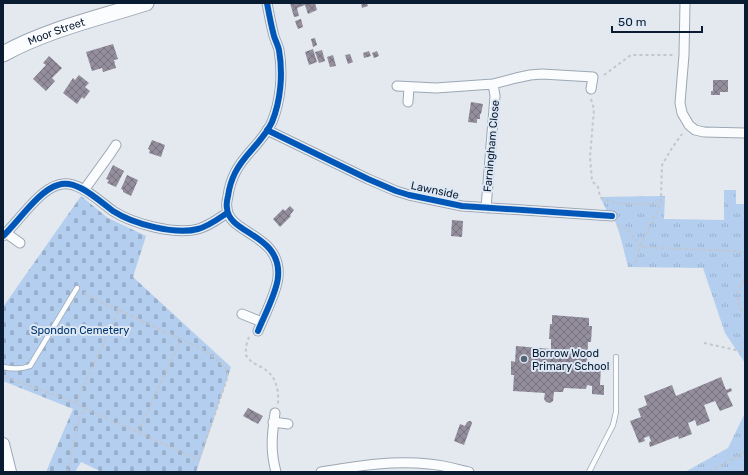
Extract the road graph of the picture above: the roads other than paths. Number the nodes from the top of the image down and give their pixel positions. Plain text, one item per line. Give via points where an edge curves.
1 (146, 3) edge
2 (267, 3) edge
3 (685, 3) edge
4 (110, 8) edge
5 (3, 54) edge
6 (493, 84) junction
7 (397, 86) dead end
8 (409, 87) junction
9 (591, 89) road end
10 (408, 102) dead end
11 (267, 130) junction
12 (745, 134) edge
13 (116, 145) dead end
14 (84, 190) junction
15 (486, 208) junction
16 (227, 213) junction
17 (612, 216) road end
18 (5, 235) edge
19 (20, 243) dead end
20 (77, 288) road end
21 (242, 314) dead end
22 (262, 322) junction
23 (258, 331) road end
24 (616, 357) dead end
25 (3, 367) edge
26 (275, 413) road end
27 (274, 422) junction
28 (288, 424) dead end
29 (3, 444) edge
30 (10, 472) edge
31 (276, 472) edge
32 (321, 472) edge
33 (469, 472) edge
34 (589, 472) edge

1 - 4 main road, Moor Street
2 - 11 street via 281,72 280,93
3 - 12 street via 680,104 682,113 695,130
4 - 5 main road, Moor Street
6 - 8 street, Farningham Close
6 - 9 street, Farningham Close via 542,74 593,77
6 - 15 street, Farningham Close via 495,96
7 - 8 street, Farningham Close
8 - 10 street
11 - 15 street, Lawnside via 396,191 440,202
11 - 16 street via 235,173 229,190
13 - 14 street
14 - 16 street via 120,215 165,229 198,229
14 - 18 street via 67,184 51,187
15 - 17 street, Lawnside
16 - 22 street via 232,220 267,245 275,256 278,278
18 - 19 street
20 - 25 lane via 30,366
21 - 22 street
22 - 23 street
24 - 34 lane via 616,412 613,425
26 - 27 street
27 - 28 street
27 - 31 street via 272,450
29 - 30 street
32 - 33 street via 387,463 430,464

